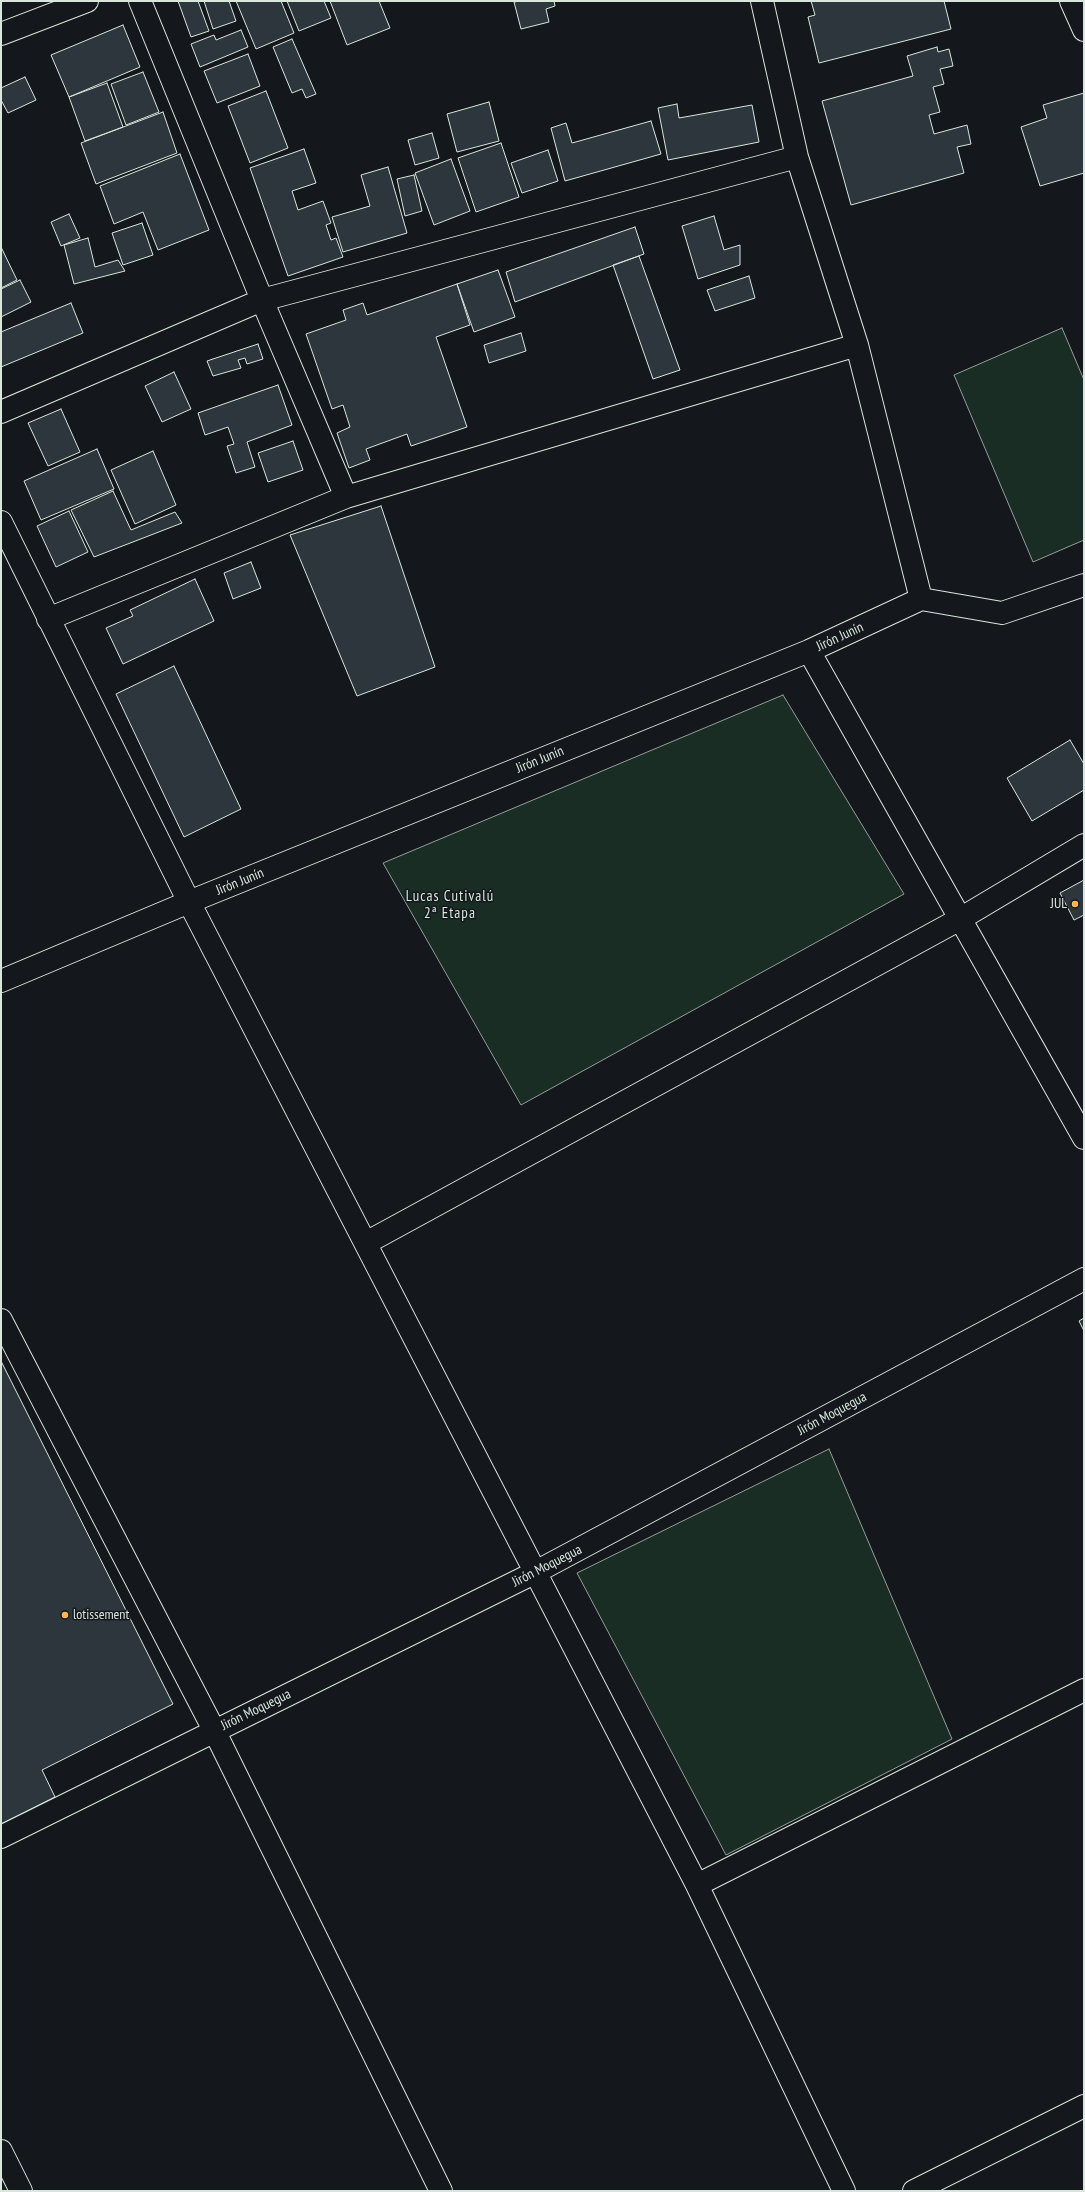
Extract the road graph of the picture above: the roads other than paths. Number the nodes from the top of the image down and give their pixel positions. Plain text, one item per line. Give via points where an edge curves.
1 (87, 1) edge
2 (140, 1) edge
3 (762, 1) edge
4 (1071, 1) edge
5 (1084, 30) edge
6 (1, 34) edge
7 (797, 157) junction
8 (262, 300) junction
9 (857, 345) junction
10 (1, 412) edge
11 (346, 497) junction
12 (1, 522) edge
13 (1084, 585) edge
14 (921, 599) junction
15 (48, 619) junction
16 (809, 651) junction
17 (1084, 845) edge
18 (189, 902) junction
19 (960, 919) junction
20 (1, 981) edge
21 (1084, 1138) edge
22 (366, 1243) junction
23 (1084, 1279) edge
24 (1, 1320) edge
25 (534, 1573) junction
26 (1084, 1690) edge
27 (214, 1730) junction
28 (1, 1838) edge
29 (697, 1885) junction
30 (1084, 2106) edge
31 (1, 2152) edge
32 (22, 2191) edge
33 (441, 2191) edge
34 (844, 2191) edge
35 (914, 2191) edge

1 - 6 street
2 - 8 street
3 - 7 street
4 - 5 street
7 - 8 street
7 - 9 street
8 - 10 street
8 - 11 street
9 - 11 street
9 - 14 street
11 - 15 street
12 - 15 street
13 - 14 street via 1002,613
14 - 16 street, Jirón Junín
15 - 18 street
16 - 18 street, Jirón Junín
16 - 19 street
17 - 19 street
18 - 20 street, Jirón Junín
18 - 22 street
19 - 21 street
19 - 22 street
22 - 25 street
23 - 25 street, Jirón Moquegua
24 - 27 street
25 - 27 street, Jirón Moquegua
25 - 29 street
26 - 29 street
27 - 28 street, Jirón Moquegua
27 - 33 street
29 - 34 street
30 - 35 street
31 - 32 street

